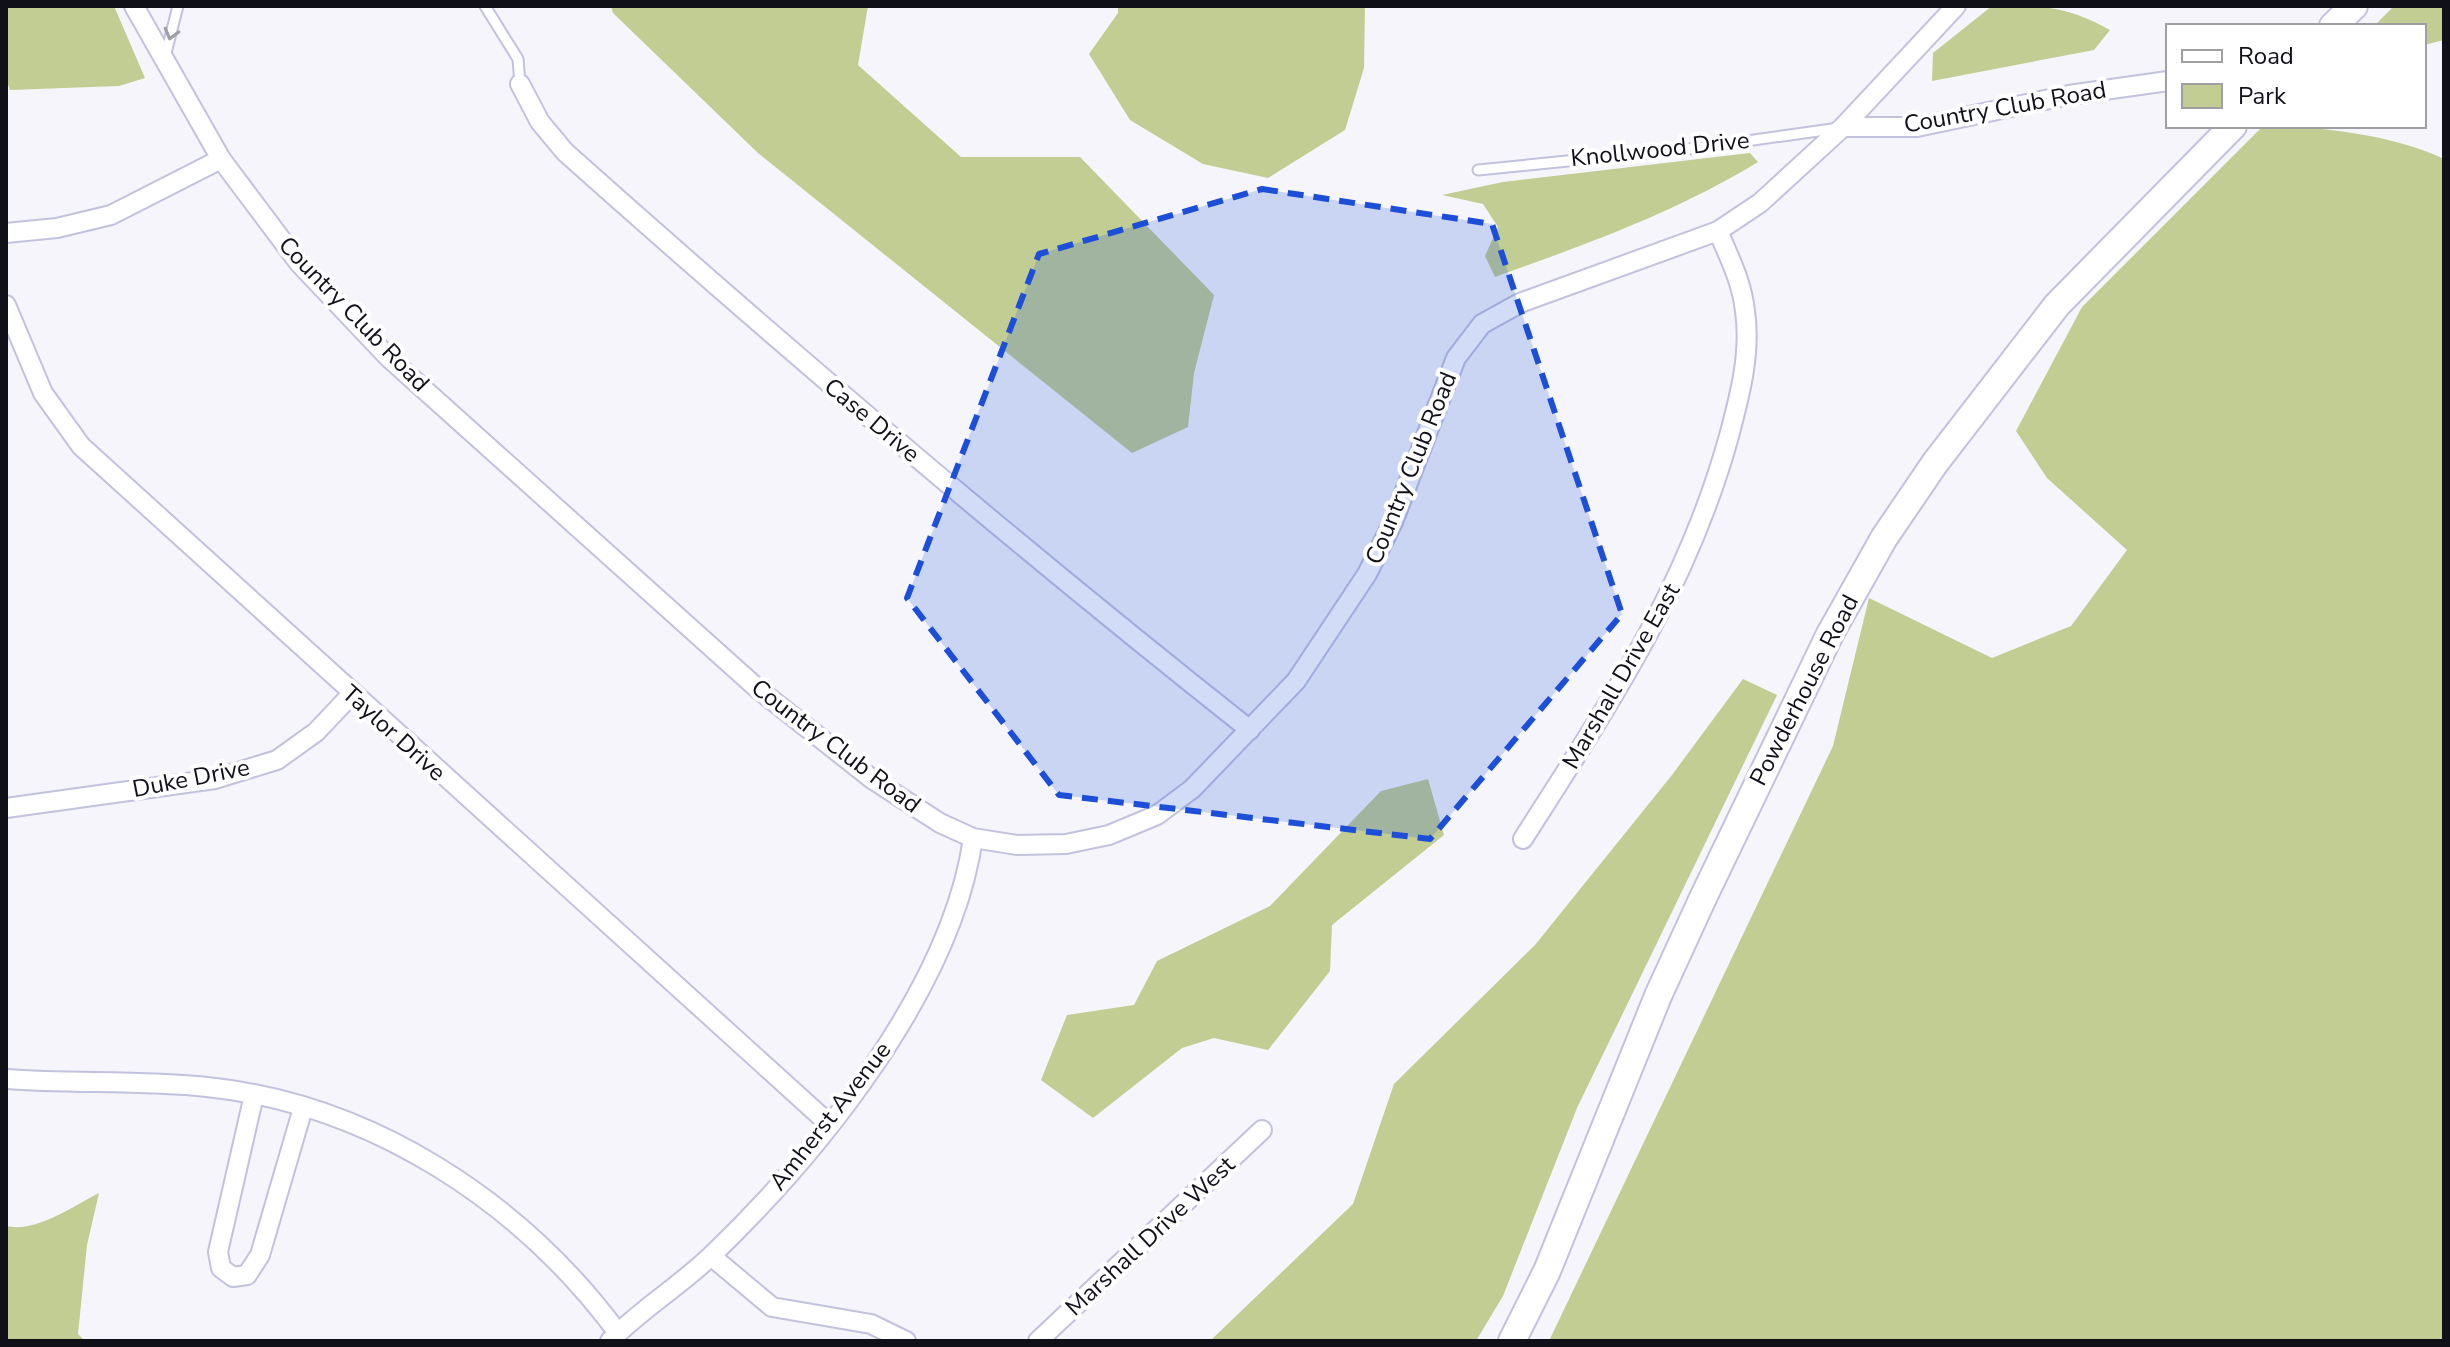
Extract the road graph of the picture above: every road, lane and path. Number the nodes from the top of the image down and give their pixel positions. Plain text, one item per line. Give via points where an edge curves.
1 (134, 6) edge
2 (178, 6) edge
3 (485, 6) edge
4 (1956, 6) edge
5 (2354, 6) edge
6 (2335, 24) edge
7 (164, 63) junction
8 (2166, 81) edge
9 (520, 84) joint
10 (1843, 127) junction
11 (2231, 128) edge
12 (221, 159) junction
13 (1478, 170) dead end
14 (1718, 231) junction
15 (6, 233) edge
16 (6, 305) edge
17 (351, 695) junction
18 (1250, 730) junction
19 (6, 808) edge
20 (973, 838) junction
21 (1523, 839) dead end
22 (6, 1079) edge
23 (254, 1095) junction
24 (303, 1108) junction
25 (828, 1123) junction
26 (1262, 1130) dead end
27 (711, 1256) junction
28 (614, 1337) edge
29 (906, 1341) edge
30 (1038, 1341) edge
31 (1512, 1341) edge

1 - 7 street, Country Club Road
2 -> 7 lane
3 - 9 lane via 518,59
4 - 10 street
5 - 6 street
7 - 12 street, Country Club Road
8 - 10 street, Country Club Road via 2069,95 1917,127
9 - 18 street, Case Drive via 540,122 565,152 762,328 1071,589
10 - 13 lane, Knollwood Drive
10 - 14 street, Country Club Road via 1760,203
11 - 31 street, Powderhouse Road via 2057,305 1884,538 1830,634 1702,900 1547,1271
12 - 15 street via 111,215
12 - 20 street, Country Club Road via 299,263 388,357 597,547 758,689 872,779
14 - 18 street, Country Club Road via 1520,303 1467,339 1367,574 1296,681
14 - 21 street, Marshall Drive East via 1740,282 1747,350 1712,495 1668,602
16 - 17 street, Taylor Drive via 43,393 81,446
17 - 19 street, Duke Drive via 316,732 277,760 215,779
17 - 25 street, Taylor Drive
18 - 20 street, Country Club Road via 1192,789 1157,815 1109,835 1017,845
20 - 25 street, Amherst Avenue via 959,904 938,956 875,1064
22 - 23 street via 153,1083
23 - 24 street
23 - 24 street via 218,1252 221,1268 233,1277 247,1275 260,1255
24 - 28 street via 391,1140 487,1198 586,1290
25 - 27 street, Amherst Avenue
26 - 30 street, Marshall Drive West
27 - 28 street, Amherst Avenue
27 - 29 street via 772,1307 871,1324

